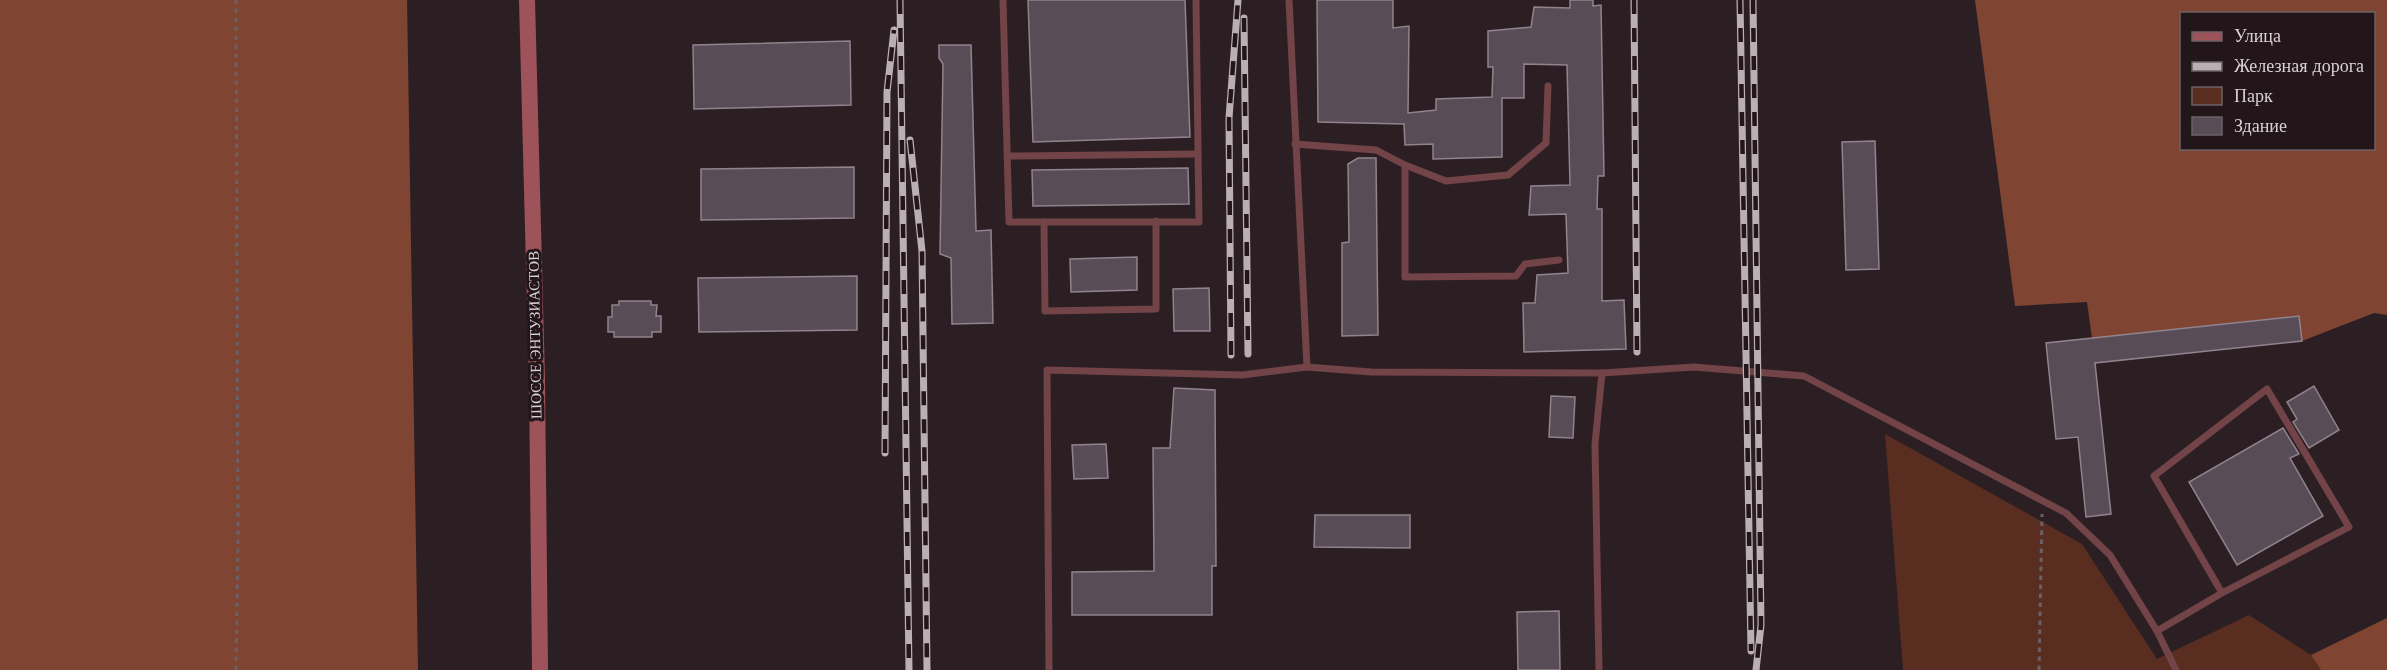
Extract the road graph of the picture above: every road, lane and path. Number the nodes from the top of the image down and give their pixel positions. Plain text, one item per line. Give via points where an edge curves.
1 (236, 0) edge
2 (527, 0) edge
3 (1003, 0) edge
4 (1197, 0) edge
5 (1289, 0) edge
6 (1548, 86) dead end
7 (1295, 144) junction
8 (1198, 153) junction
9 (1008, 156) junction
10 (1405, 165) junction
11 (1156, 221) junction
12 (1044, 222) junction
13 (1559, 260) dead end
14 (1307, 367) junction
15 (1602, 373) junction
16 (2043, 500) junction
17 (2222, 593) junction
18 (2157, 632) junction
19 (236, 670) edge
20 (540, 670) edge
21 (1049, 670) edge
22 (1599, 670) edge
23 (2039, 670) edge
24 (2176, 670) edge

1 - 19 path
2 - 20 main road, ШОССЕ ЭНТУЗИАСТОВ
3 - 9 lane
4 - 8 lane
5 - 7 lane
6 - 10 lane via 1546,144 1508,175 1446,181
7 - 10 lane via 1376,150
7 - 14 lane
8 - 9 lane
8 - 11 lane via 1199,222
9 - 12 lane via 1009,222
10 - 13 lane via 1405,277 1516,276 1525,264
11 - 12 lane
11 - 12 lane via 1156,309 1046,311
14 - 15 lane via 1371,372
14 - 21 lane via 1242,375 1047,370
15 - 16 lane via 1694,367 1804,376
15 - 22 lane via 1595,444
16 - 18 lane via 2066,513 2110,555
16 - 23 path
17 - 17 lane via 2349,527 2267,389 2154,476
17 - 18 lane
18 - 24 lane

